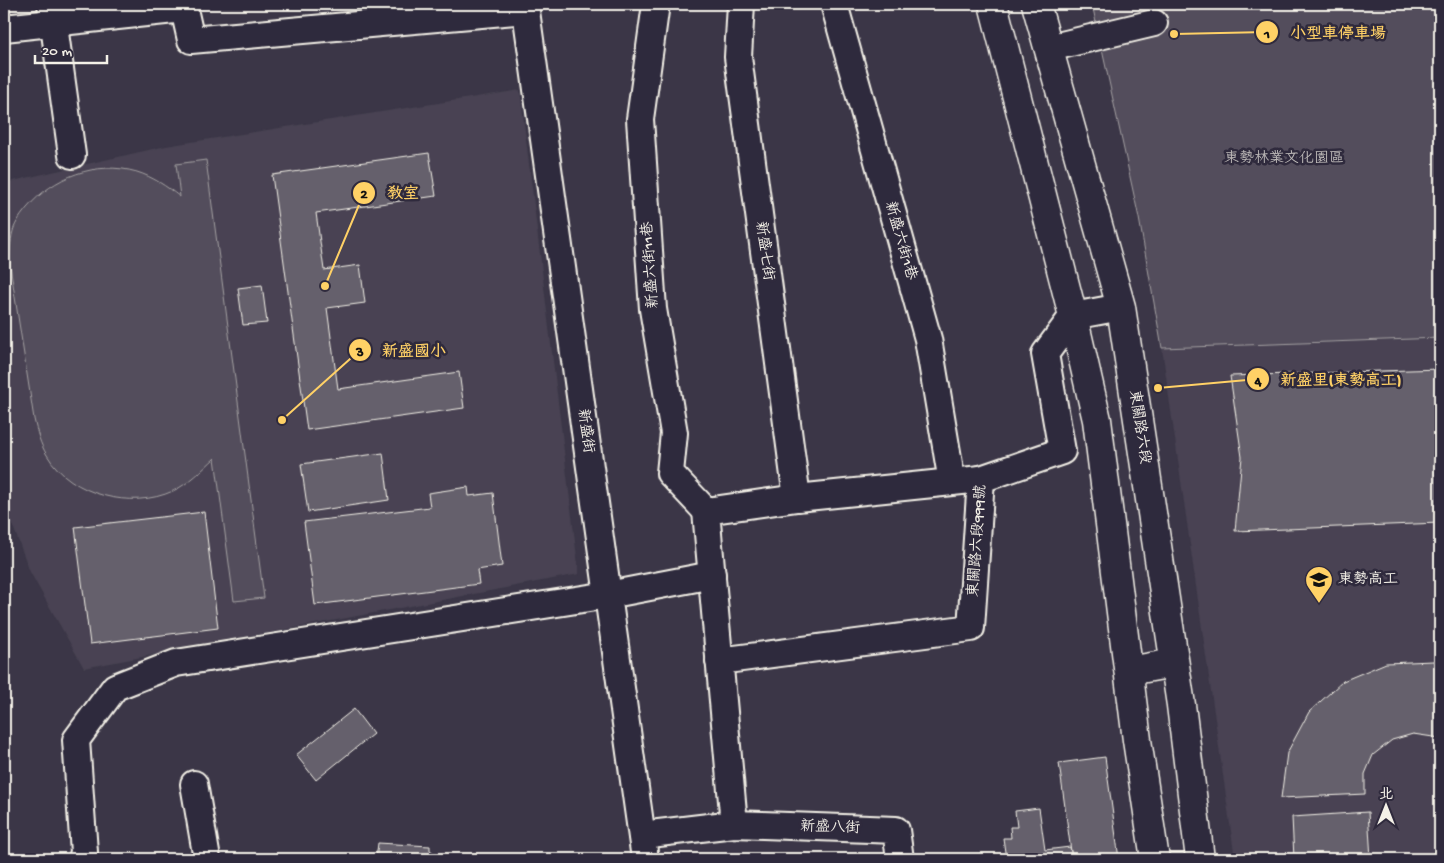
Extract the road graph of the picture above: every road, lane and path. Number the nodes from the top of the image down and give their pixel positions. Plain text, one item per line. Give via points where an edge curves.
1 (656, 4) edge
2 (741, 4) edge
3 (834, 4) edge
4 (993, 4) edge
5 (1036, 4) edge
6 (185, 6) edge
7 (525, 7) edge
8 (52, 13) edge
9 (1154, 23) dead end
10 (4, 28) edge
11 (1049, 48) junction
12 (72, 155) dead end
13 (1121, 307) junction
14 (1074, 316) junction
15 (981, 479) junction
16 (952, 482) junction
17 (797, 498) junction
18 (706, 511) junction
19 (712, 575) junction
20 (608, 594) junction
21 (720, 661) junction
22 (1174, 663) junction
23 (1128, 671) junction
24 (194, 784) dead end
25 (734, 824) junction
26 (643, 847) edge
27 (82, 859) edge
28 (206, 859) edge
29 (900, 859) edge
30 (1155, 859) edge
31 (1200, 859) edge

1 - 18 street, 新盛六街11巷 via 640,119 653,309 674,433 670,473
2 - 17 street, 新盛七街 via 738,57
3 - 16 street, 新盛六街1巷 via 928,339
4 - 14 main road
5 - 11 main road, 東關路六段
6 - 7 street via 191,40
6 - 8 street
7 - 20 street, 新盛街
8 - 10 street
8 - 12 street
9 - 11 street
11 - 13 main road, 東關路六段
13 - 14 street
13 - 22 main road, 東關路六段
14 - 15 street, 東關路六段999號 via 1045,354 1062,451
14 - 23 main road via 1097,420
15 - 16 street
15 - 21 street, 東關路六段999號 via 972,628
16 - 17 street
17 - 18 street
18 - 19 street
19 - 20 street
19 - 21 street
20 - 26 street, 新盛街
20 - 27 street via 176,663 115,687 76,740
21 - 25 street
22 - 23 main road
22 - 31 main road, 東關路六段
23 - 30 main road
24 - 28 street
25 - 26 street
25 - 29 street, 新盛八街 via 896,830

